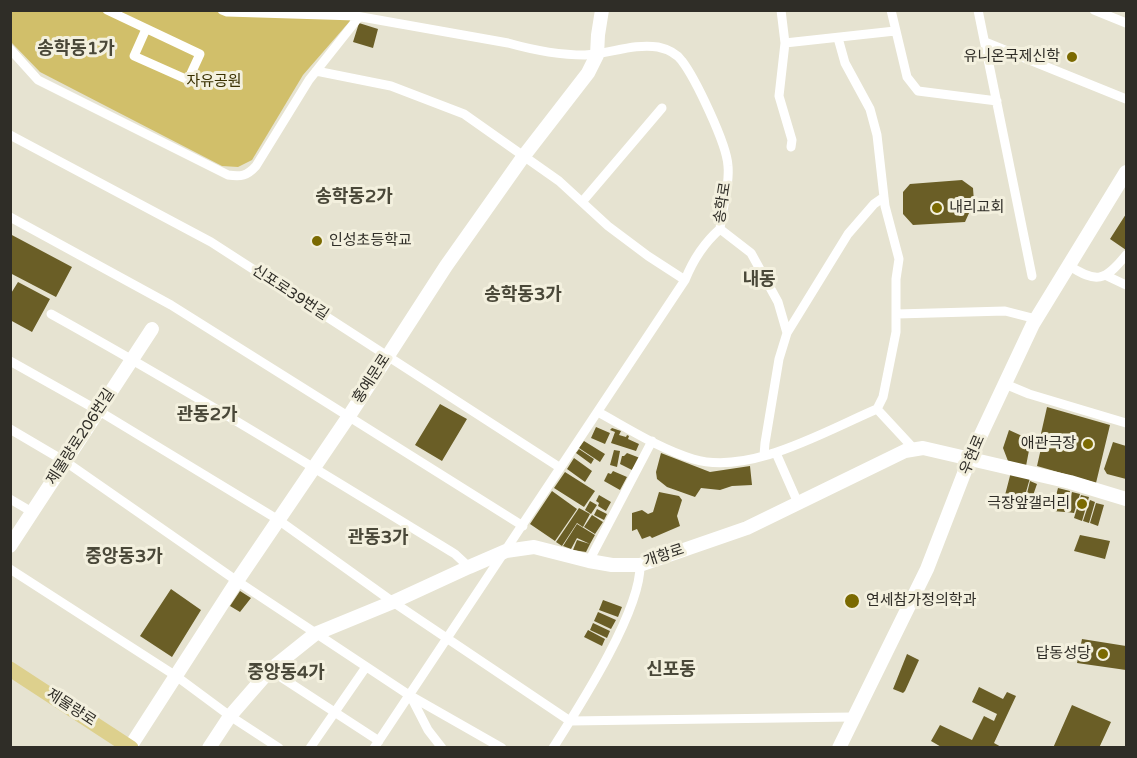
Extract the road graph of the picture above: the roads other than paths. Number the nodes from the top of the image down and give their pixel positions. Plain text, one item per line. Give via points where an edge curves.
1 (107, 10) edge
2 (222, 10) edge
3 (602, 10) edge
4 (781, 10) edge
5 (891, 10) edge
6 (978, 10) edge
7 (1094, 10) edge
8 (359, 17) junction
9 (1126, 23) edge
10 (146, 29) junction
11 (895, 31) junction
12 (838, 38) junction
13 (985, 42) junction
14 (785, 43) junction
15 (10, 49) edge
16 (316, 71) junction
17 (1126, 99) edge
18 (997, 100) junction
19 (662, 108) dead end
20 (10, 135) edge
21 (791, 147) dead end
22 (523, 157) junction
23 (1126, 172) edge
24 (884, 197) junction
25 (582, 202) junction
26 (10, 217) edge
27 (720, 229) junction
28 (1126, 255) edge
29 (1068, 266) junction
30 (1032, 276) dead end
31 (1107, 276) junction
32 (686, 280) junction
33 (1126, 285) edge
34 (51, 314) dead end
35 (897, 314) junction
36 (1036, 319) junction
37 (152, 329) dead end
38 (787, 333) junction
39 (387, 356) junction
40 (132, 359) junction
41 (10, 361) edge
42 (1005, 384) junction
43 (877, 409) junction
44 (99, 411) junction
45 (598, 412) junction
46 (349, 416) junction
47 (1126, 423) edge
48 (10, 429) edge
49 (652, 441) junction
50 (915, 450) junction
51 (776, 453) junction
52 (764, 455) junction
53 (970, 458) junction
54 (66, 462) junction
55 (312, 467) junction
56 (559, 467) junction
57 (10, 499) edge
58 (1126, 499) edge
59 (798, 503) junction
60 (32, 512) junction
61 (277, 519) junction
62 (523, 526) junction
63 (10, 546) edge
64 (506, 551) junction
65 (589, 561) junction
66 (640, 565) junction
67 (469, 567) junction
68 (10, 569) edge
69 (237, 581) junction
70 (393, 602) junction
71 (315, 634) junction
72 (445, 638) junction
73 (366, 666) junction
74 (10, 669) edge
75 (270, 670) junction
76 (176, 676) junction
77 (410, 695) junction
78 (335, 712) junction
79 (230, 716) junction
80 (852, 717) junction
81 (570, 721) junction
82 (376, 744) edge
83 (130, 747) edge
84 (209, 747) edge
85 (279, 747) edge
86 (310, 747) edge
87 (442, 747) edge
88 (502, 747) edge
89 (553, 747) edge
90 (839, 747) edge

1 - 10 street
2 - 8 street, 송학로
3 - 22 street, 홍예문로 via 593,64
4 - 14 street
5 - 11 street
6 - 13 street
7 - 9 street
8 - 16 street
8 - 27 street, 송학로 via 508,43 532,51 585,55 658,47 667,50 680,59 691,76 725,151 729,166
10 - 10 street via 200,54 188,80 134,56
11 - 12 street
11 - 18 street via 907,77 918,91
12 - 14 street
12 - 24 street via 845,63 875,126
13 - 17 street
13 - 18 street
14 - 21 street via 778,96
15 - 16 street via 38,80 239,177 256,166
16 - 22 street via 391,86 464,114
18 - 30 street
19 - 25 street
20 - 39 street, 신포로39번길 via 211,242
22 - 25 street via 560,181
22 - 39 street, 홍예문로
23 - 29 street, 우현로
24 - 35 street via 899,260
24 - 38 street via 848,234
25 - 32 street via 608,226
26 - 46 street via 171,305
27 - 32 street, 송학로 via 707,241
27 - 38 street via 751,253 778,302
28 - 31 street
29 - 31 street via 1083,275
29 - 36 street, 우현로
31 - 33 street
32 - 45 street, 송학로
34 - 40 street
35 - 36 street via 1005,311
35 - 43 street via 883,397
36 - 42 street, 우현로
37 - 40 street, 제물량로206번길
38 - 52 street via 779,359
39 - 46 street, 홍예문로
39 - 56 street, 신포로39번길
40 - 44 street, 제물량로206번길
40 - 55 street
41 - 44 street
42 - 47 street
42 - 53 street, 우현로
43 - 50 street
43 - 51 street
44 - 54 street, 제물량로206번길
44 - 61 street
45 - 49 street
45 - 56 street, 송학로
46 - 55 street, 홍예문로
46 - 62 street
48 - 54 street
49 - 52 street via 693,459 713,462
49 - 65 street
50 - 53 street, 개항로 via 923,448
50 - 59 street, 개항로 via 905,451
51 - 52 street
51 - 59 street
53 - 58 street, 개항로
53 - 80 street, 우현로 via 927,569
54 - 60 street, 제물량로206번길
54 - 69 street
55 - 61 street, 홍예문로
55 - 67 street via 455,554
56 - 62 street, 송학로
57 - 60 street
59 - 66 street, 개항로 via 747,528
60 - 63 street, 제물량로206번길
61 - 69 street, 홍예문로
61 - 70 street
62 - 64 street, 송학로
64 - 65 street, 개항로 via 534,547
64 - 67 street, 개항로
64 - 72 street, 송학로
65 - 66 street, 개항로
66 - 81 street via 632,607
67 - 70 street, 개항로
68 - 76 street
69 - 71 street
69 - 76 street, 홍예문로
70 - 71 street, 개항로
70 - 72 street
71 - 73 street
71 - 75 street, 개항로
72 - 77 street, 송학로
72 - 81 street
73 - 77 street
73 - 78 street
74 - 83 main road, 제물량로
75 - 78 street
75 - 79 street, 개항로
76 - 79 street
76 - 83 street, 홍예문로
77 - 82 street, 송학로
77 - 87 street via 428,730
77 - 88 street
78 - 82 street
78 - 86 street
79 - 84 street, 개항로
79 - 85 street
80 - 81 street
80 - 90 street, 우현로
81 - 89 street

